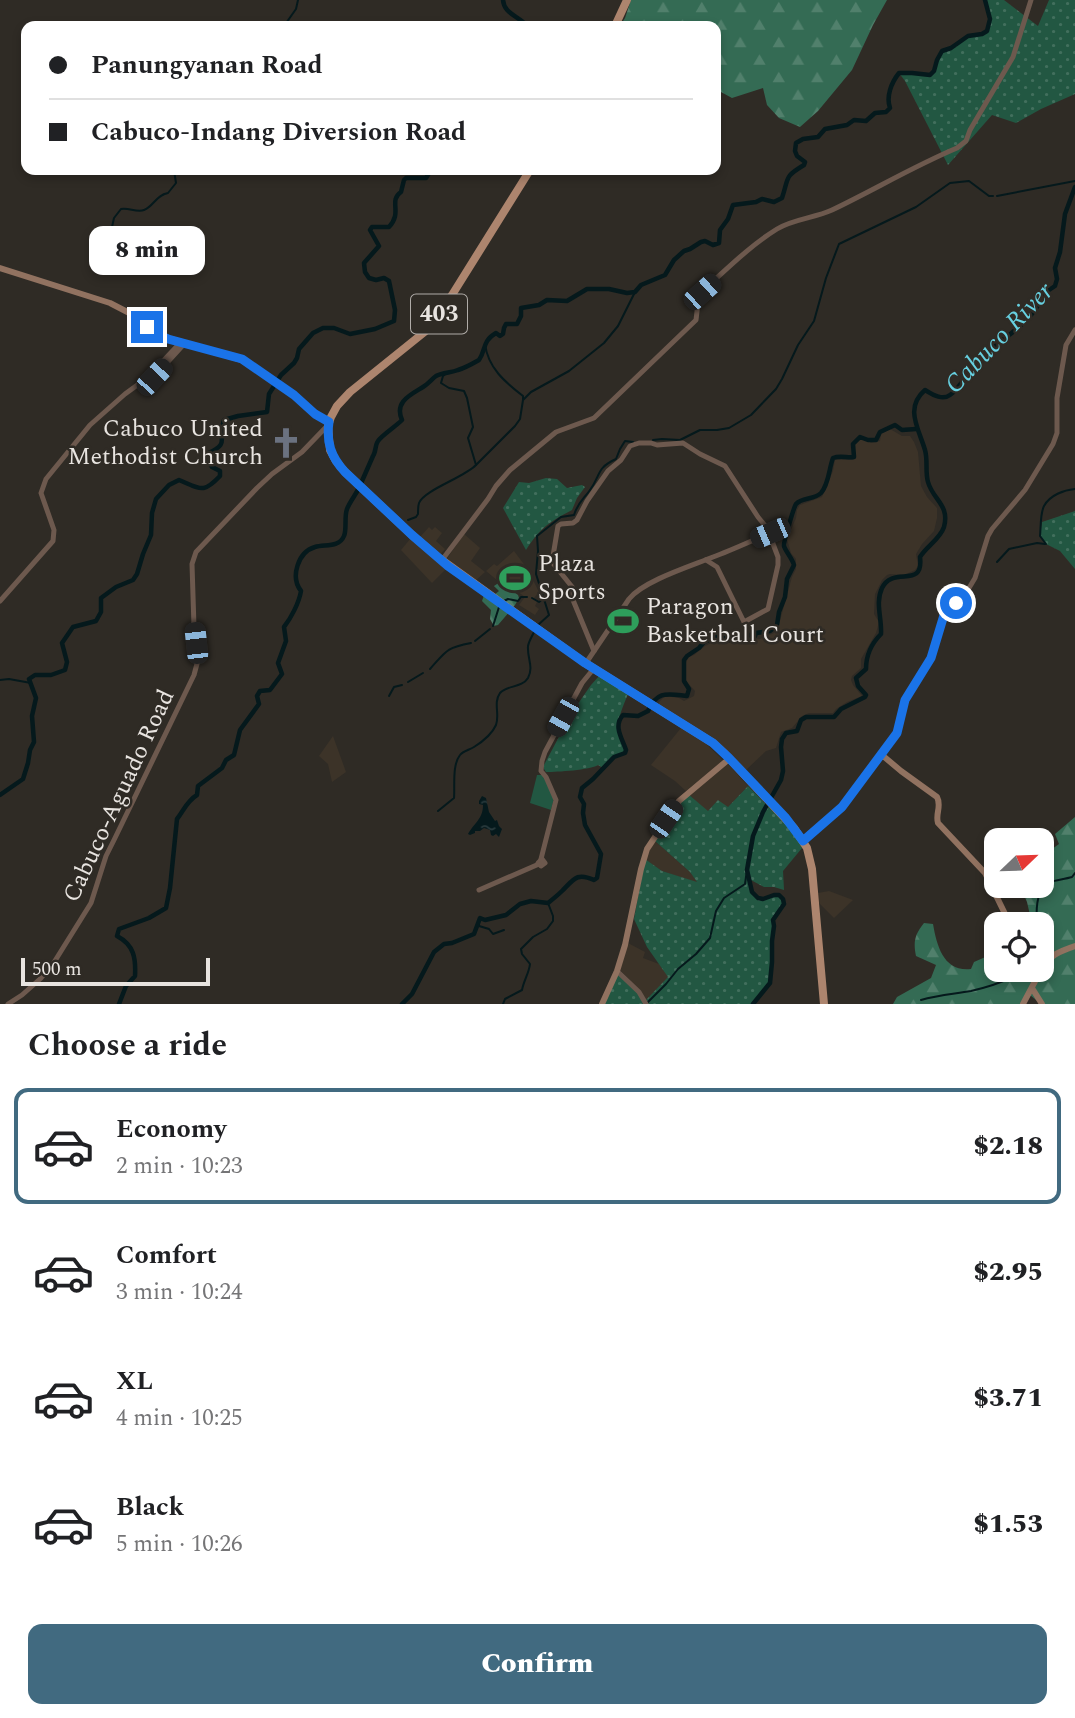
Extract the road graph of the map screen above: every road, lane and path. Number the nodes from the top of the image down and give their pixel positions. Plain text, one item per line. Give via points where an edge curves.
1 (627, 0) edge
2 (1031, 0) edge
3 (617, 21) edge
4 (527, 175) edge
5 (0, 268) edge
6 (1075, 330) edge
7 (182, 343) junction
8 (329, 423) junction
9 (770, 533) junction
10 (706, 560) junction
11 (442, 561) junction
12 (0, 601) edge
13 (594, 651) junction
14 (588, 665) junction
15 (882, 755) junction
16 (729, 758) junction
17 (803, 841) junction
18 (480, 890) dead end
19 (1004, 912) edge
20 (1075, 946) edge
21 (1054, 955) edge
22 (617, 971) junction
23 (1030, 982) edge
24 (1035, 982) edge
25 (1032, 988) junction
26 (8, 1004) edge
27 (602, 1004) edge
28 (646, 1004) edge
29 (824, 1004) edge
30 (1023, 1004) edge
31 (1042, 1004) edge

1 - 3 main road
2 - 11 street via 1013,57 966,141 850,201 786,225 737,260 699,294 696,320 594,418 556,432 510,470
4 - 8 main road, 403 via 427,330 350,392
5 - 7 main road via 110,303 156,334
6 - 15 street via 1066,345 1053,443 1026,490 992,529 966,593 944,615 931,658 905,700 897,733
7 - 8 main road via 239,358
7 - 12 street via 149,378 90,425 46,479 41,498 54,530 53,541
8 - 11 main road via 331,452 340,467
8 - 26 street, Cabuco-Aguado Road via 196,552 192,564 198,660 194,675 106,856 91,903 52,966
9 - 10 street
9 - 10 street via 779,563 770,606 746,622 717,567
9 - 13 street via 723,464 683,443 630,446 577,520 558,526 554,545 552,562 573,588 573,600
10 - 13 street via 636,591
11 - 14 main road
13 - 14 street
14 - 16 main road via 713,743
14 - 18 street via 541,761 541,771 556,800 540,862
15 - 17 main road via 842,807
15 - 19 main road via 937,797 938,823 985,873
16 - 17 main road
16 - 22 main road via 679,801 647,849
17 - 29 main road via 812,870
20 - 21 main road
22 - 27 main road
22 - 28 street
23 - 25 main road
24 - 25 main road
25 - 30 main road
25 - 31 main road

